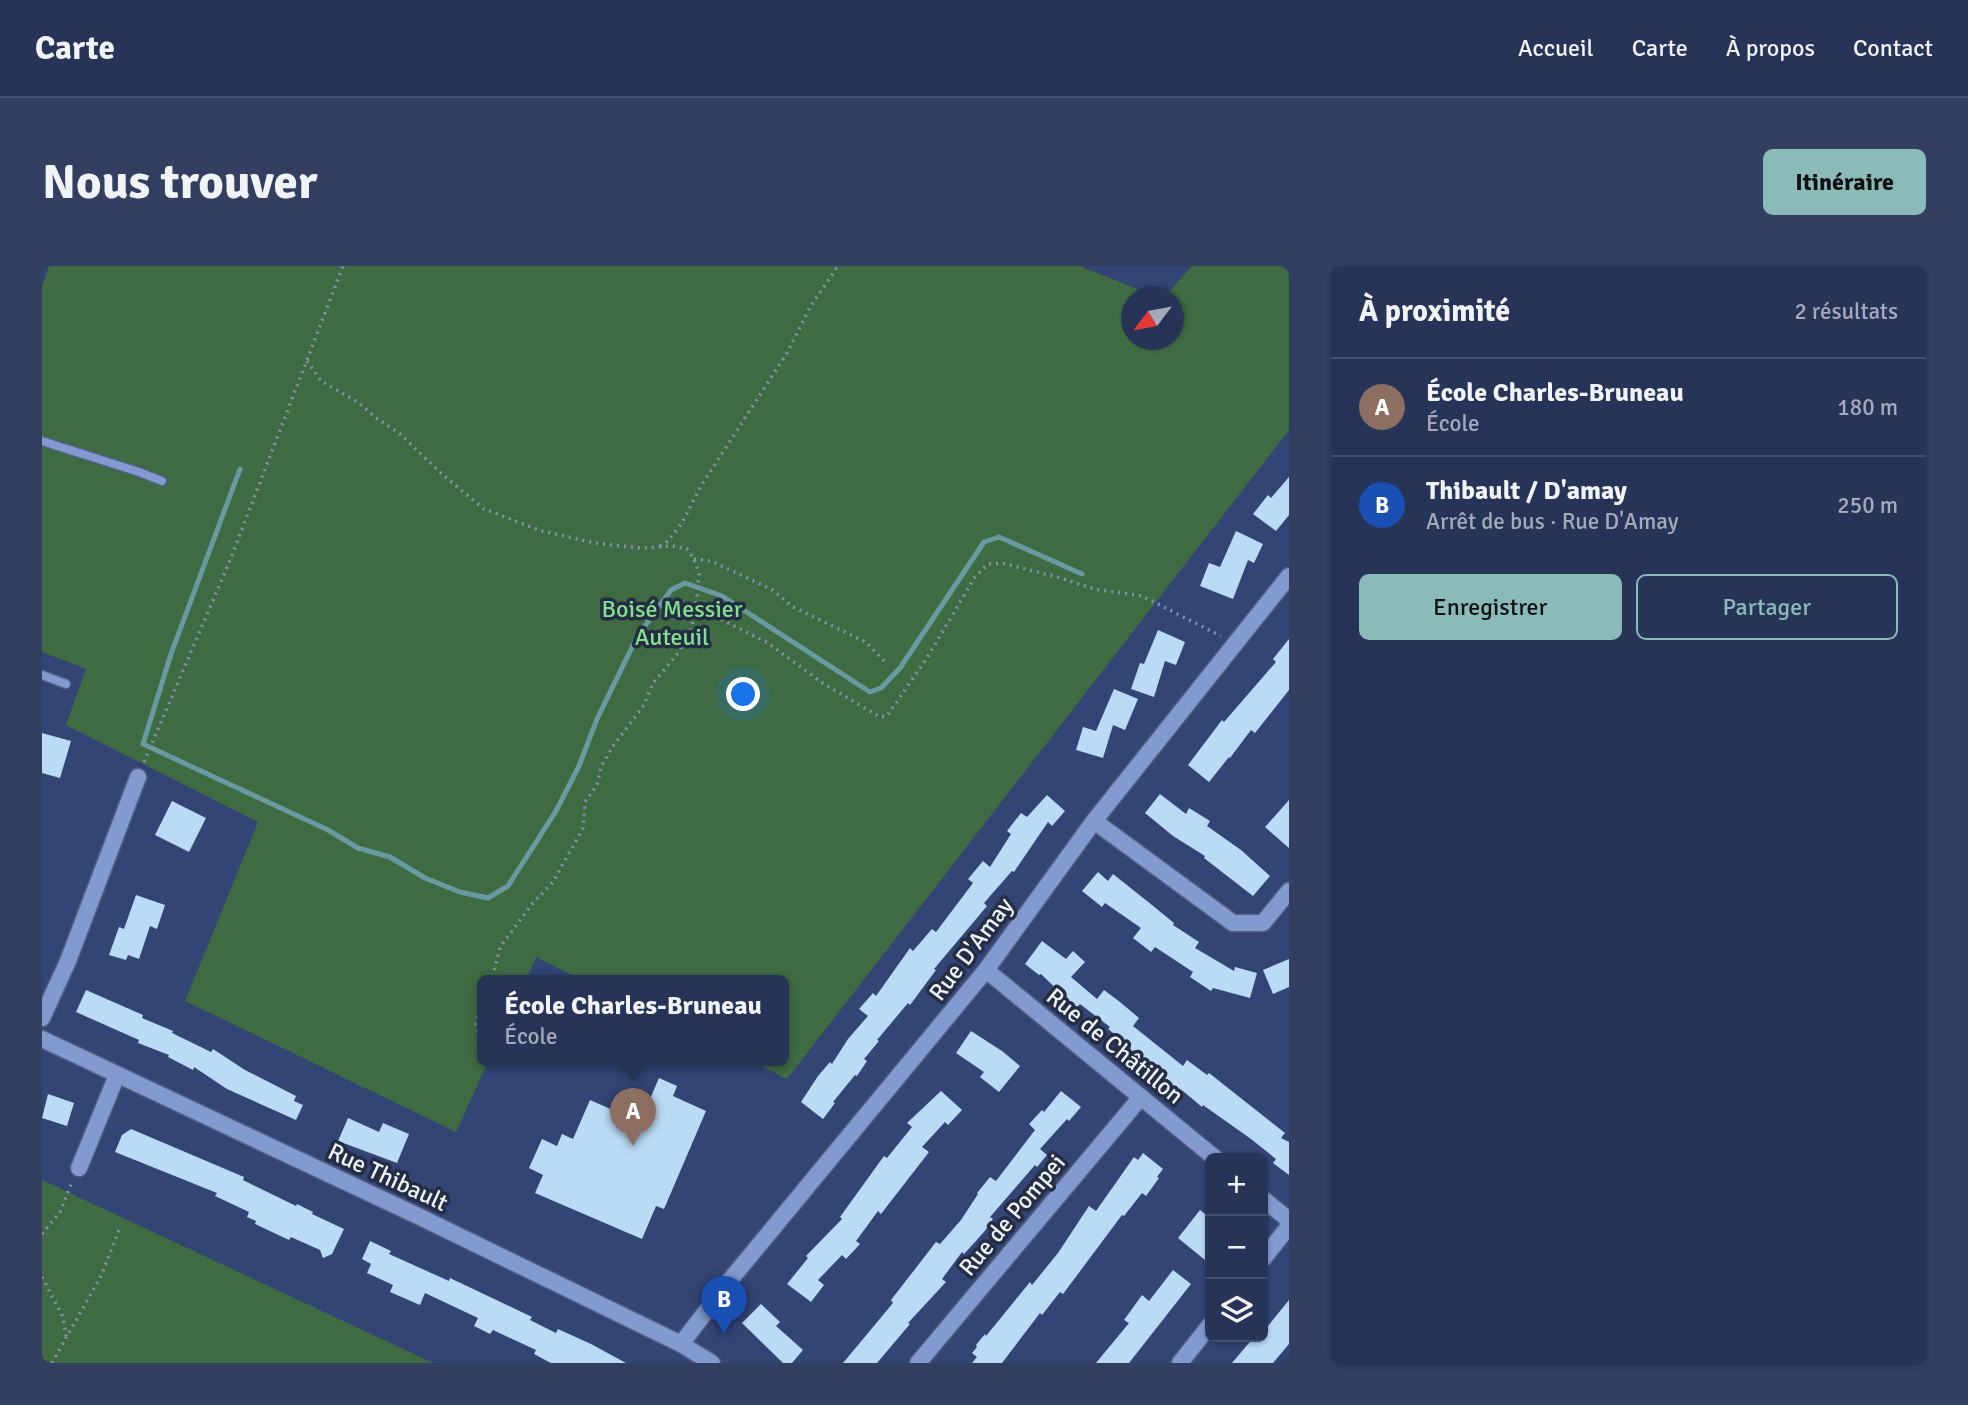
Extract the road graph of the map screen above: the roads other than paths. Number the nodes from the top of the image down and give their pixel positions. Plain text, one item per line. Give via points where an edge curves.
1 (42, 442) edge
2 (162, 481) dead end
3 (1289, 576) edge
4 (42, 675) edge
5 (66, 684) dead end
6 (138, 777) road end
7 (1094, 821) junction
8 (1289, 891) edge
9 (986, 970) junction
10 (42, 1018) edge
11 (42, 1039) edge
12 (117, 1075) junction
13 (1141, 1097) junction
14 (1209, 1153) edge
15 (79, 1168) road end
16 (1268, 1204) edge
17 (1289, 1223) edge
18 (1268, 1252) edge
19 (1205, 1331) edge
20 (681, 1344) junction
21 (712, 1363) edge
22 (918, 1363) edge
23 (1180, 1363) edge

1 - 2 lane
3 - 7 street, Rue D'Amay
4 - 5 lane
6 - 10 street
7 - 8 street via 1233,923 1263,923
7 - 9 street, Rue D'Amay
9 - 13 street, Rue de Châtillon
9 - 20 street, Rue D'Amay
11 - 12 street, Rue Thibault
12 - 15 street
12 - 20 street, Rue Thibault
13 - 14 street, Rue de Châtillon
13 - 22 street, Rue de Pompei
16 - 17 street
17 - 18 street
19 - 23 street
20 - 21 street, Rue Thibault

